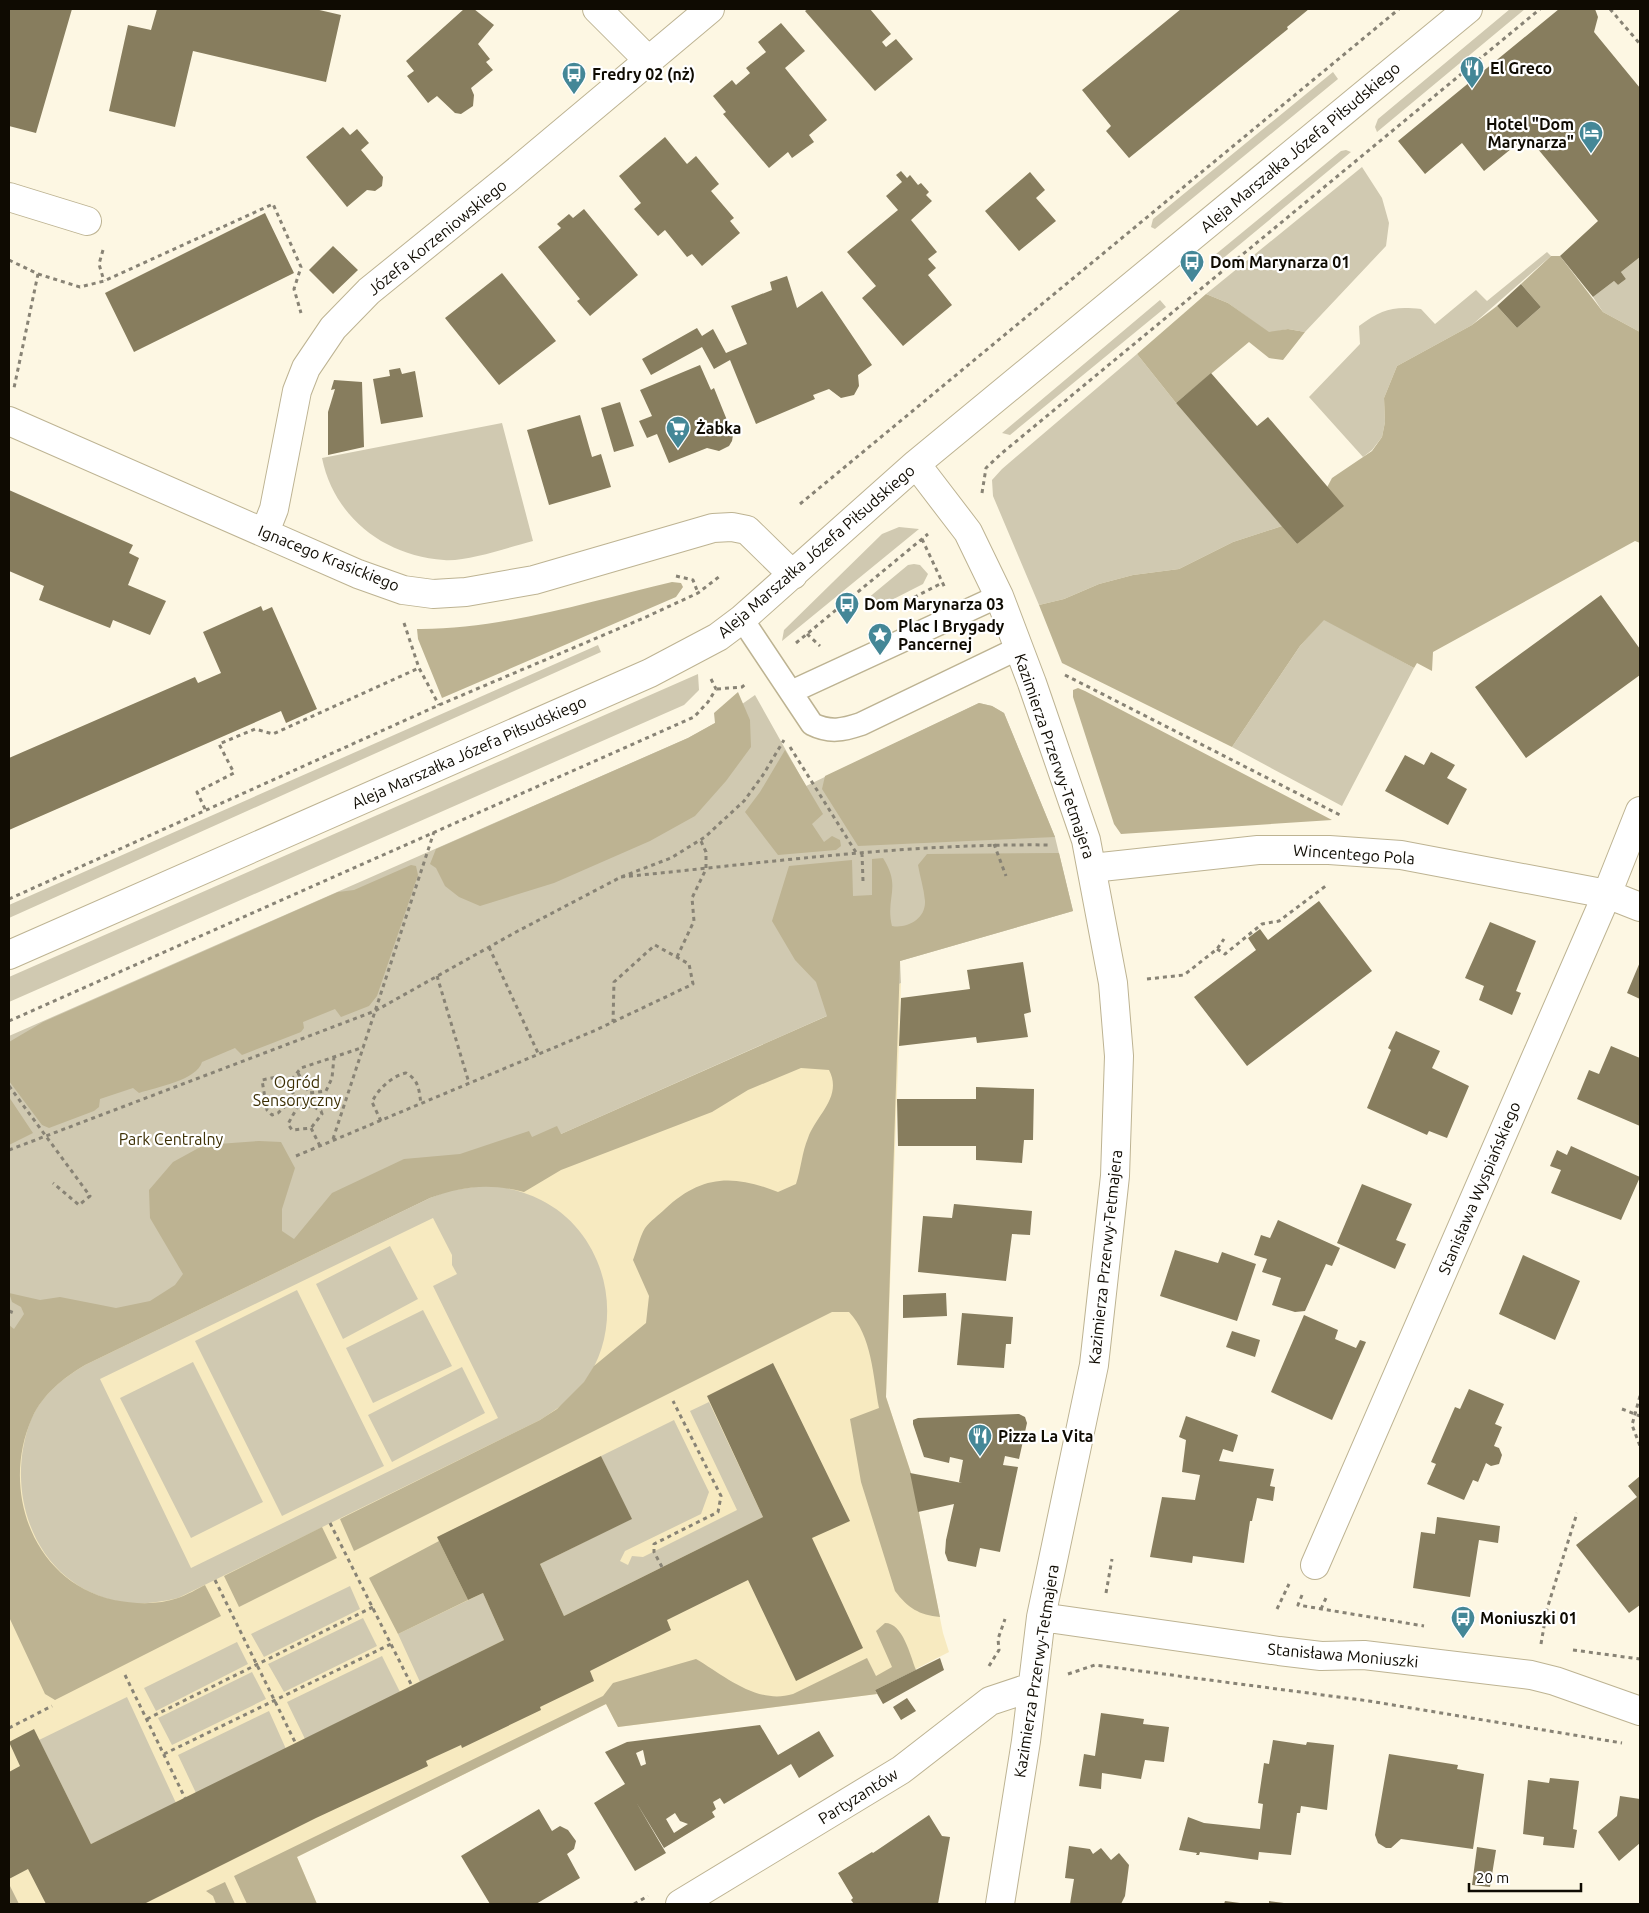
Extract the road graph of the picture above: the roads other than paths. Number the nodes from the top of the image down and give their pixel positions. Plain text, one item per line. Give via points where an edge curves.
1 (597, 9) edge
2 (710, 9) edge
3 (1468, 9) edge
4 (649, 61) junction
5 (9, 197) edge
6 (86, 221) dead end
7 (10, 408) edge
8 (916, 464) junction
9 (264, 532) junction
10 (793, 575) junction
11 (999, 596) junction
12 (742, 619) junction
13 (1019, 648) junction
14 (791, 692) junction
15 (1640, 811) edge
16 (1092, 868) junction
17 (1606, 894) junction
18 (1640, 907) edge
19 (9, 955) edge
20 (1315, 1564) dead end
21 (1041, 1617) junction
22 (1032, 1688) junction
23 (1640, 1711) edge
24 (680, 1904) edge
25 (1000, 1904) edge

1 - 4 street
2 - 4 street, Józefa Korzeniowskiego
3 - 8 street, Aleja Marszałka Józefa Piłsudskiego
4 - 9 street, Józefa Korzeniowskiego via 369,291 333,328 306,368 296,391 274,509
5 - 6 street
7 - 9 street, Ignacego Krasickiego
8 - 10 street, Aleja Marszałka Józefa Piłsudskiego
8 - 11 street, Kazimierza Przerwy-Tetmajera via 968,532
9 - 10 street, Ignacego Krasickiego via 364,576 403,590 433,594 466,592 534,580 713,528 747,530
10 - 12 street, Aleja Marszałka Józefa Piłsudskiego
11 - 13 street, Kazimierza Przerwy-Tetmajera
11 - 14 lane
12 - 14 lane
12 - 19 street, Aleja Marszałka Józefa Piłsudskiego via 718,637 650,672
13 - 14 lane via 844,730 825,730 812,724
13 - 16 street, Kazimierza Przerwy-Tetmajera via 1086,840
15 - 17 street, Stanisława Wyspiańskiego
16 - 17 street, Wincentego Pola via 1258,850 1329,850 1401,855
16 - 21 street, Kazimierza Przerwy-Tetmajera via 1113,983 1118,1047 1116,1176 1094,1365
17 - 18 street, Wincentego Pola
17 - 20 street, Stanisława Wyspiańskiego
21 - 22 street, Kazimierza Przerwy-Tetmajera
21 - 23 street, Stanisława Moniuszki via 1321,1656 1364,1655 1531,1675 1555,1680
22 - 24 street, Partyzantów via 990,1701 901,1770
22 - 25 street, Kazimierza Przerwy-Tetmajera

